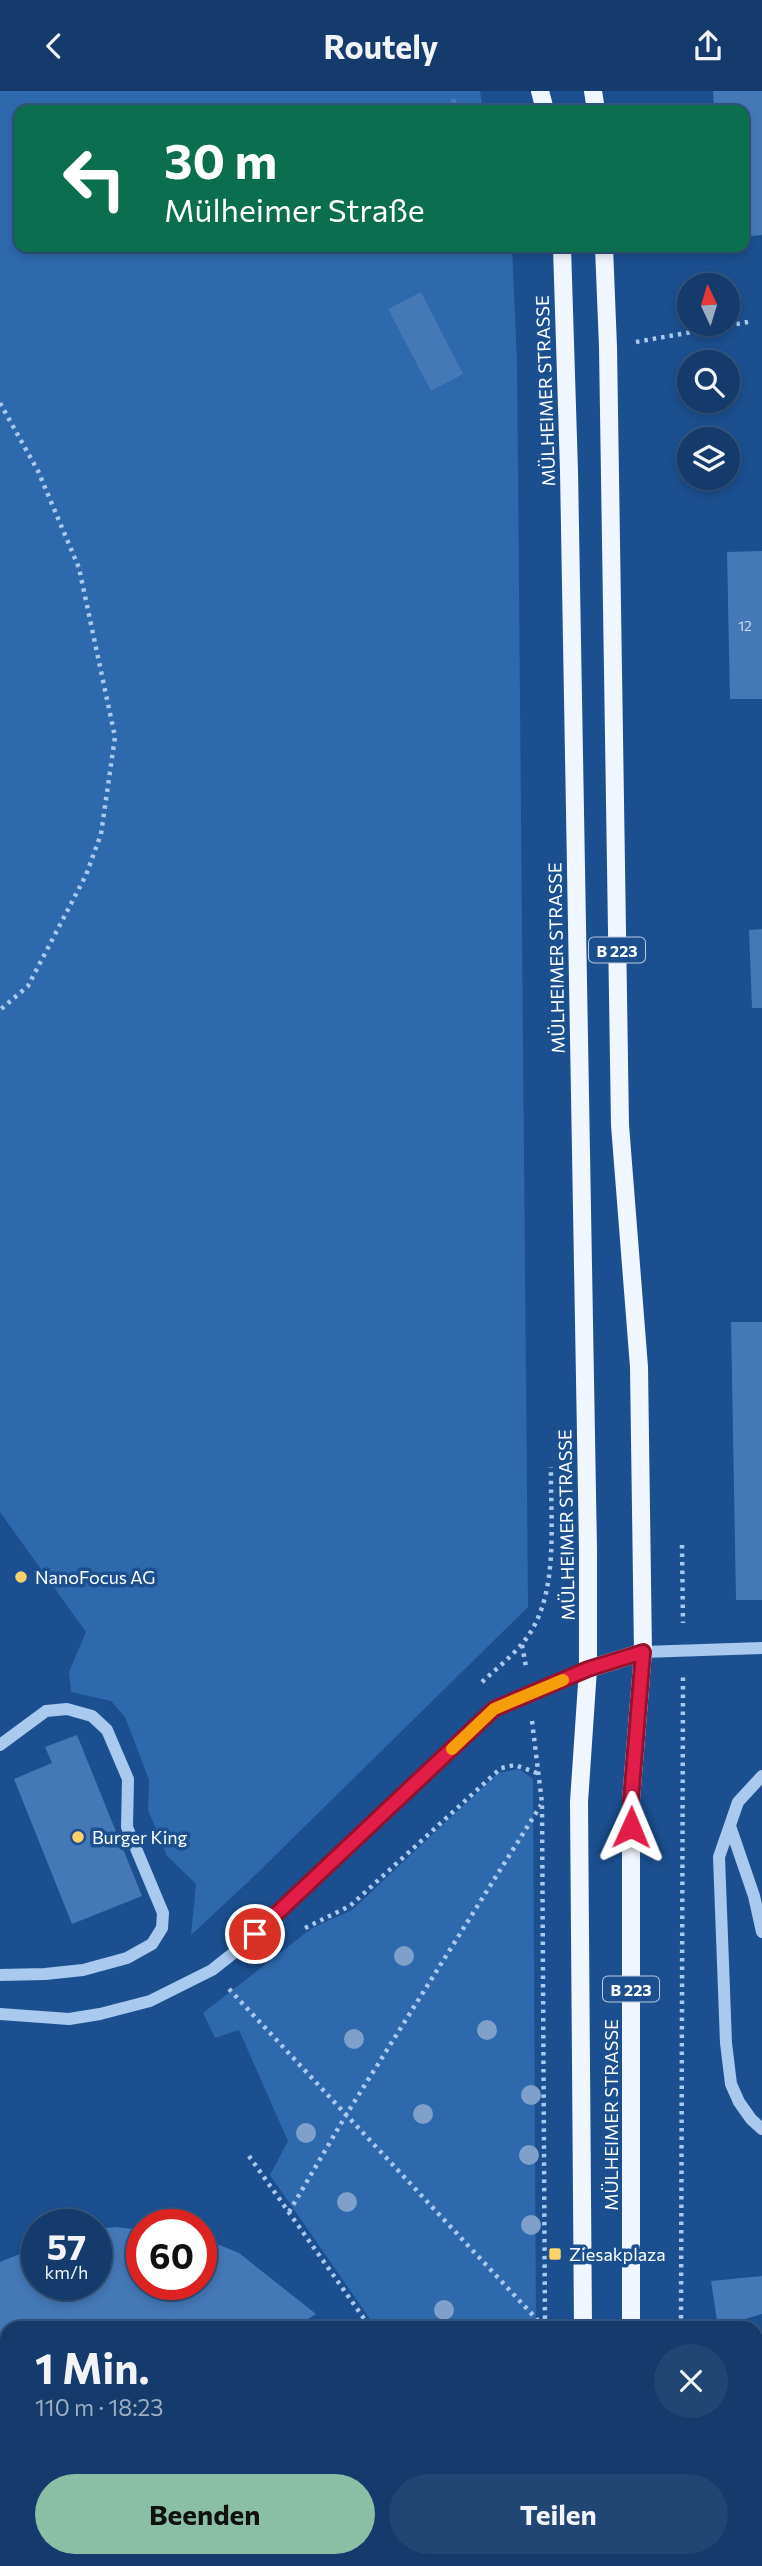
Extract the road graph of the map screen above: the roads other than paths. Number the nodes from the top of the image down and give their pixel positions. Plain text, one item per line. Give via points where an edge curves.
1 (562, 252) edge
2 (604, 252) edge
3 (762, 1648) edge
4 (643, 1652) junction
5 (588, 1669) junction
6 (0, 1745) edge
7 (762, 1776) edge
8 (730, 1826) junction
9 (762, 1932) edge
10 (0, 1975) edge
11 (0, 2014) edge
12 (762, 2129) edge
13 (583, 2321) edge
14 (631, 2321) edge

1 - 5 main road, MÜLHEIMER STRASSE / B 223
2 - 4 main road, MÜLHEIMER STRASSE / B 223 via 620,1125 639,1367
3 - 4 street
4 - 5 main road
4 - 14 main road, MÜLHEIMER STRASSE / B 223 via 631,1800
5 - 11 street via 494,1709 212,1970 160,1997 100,2014 56,2019
5 - 13 main road, MÜLHEIMER STRASSE / B 223 via 579,1802
6 - 10 street via 46,1711 67,1709 92,1716 107,1730 128,1779 127,1827 163,1913 162,1929 152,1944 127,1958 83,1970
7 - 8 street via 738,1802
8 - 9 street
8 - 12 street via 719,1857 726,2043 738,2102

